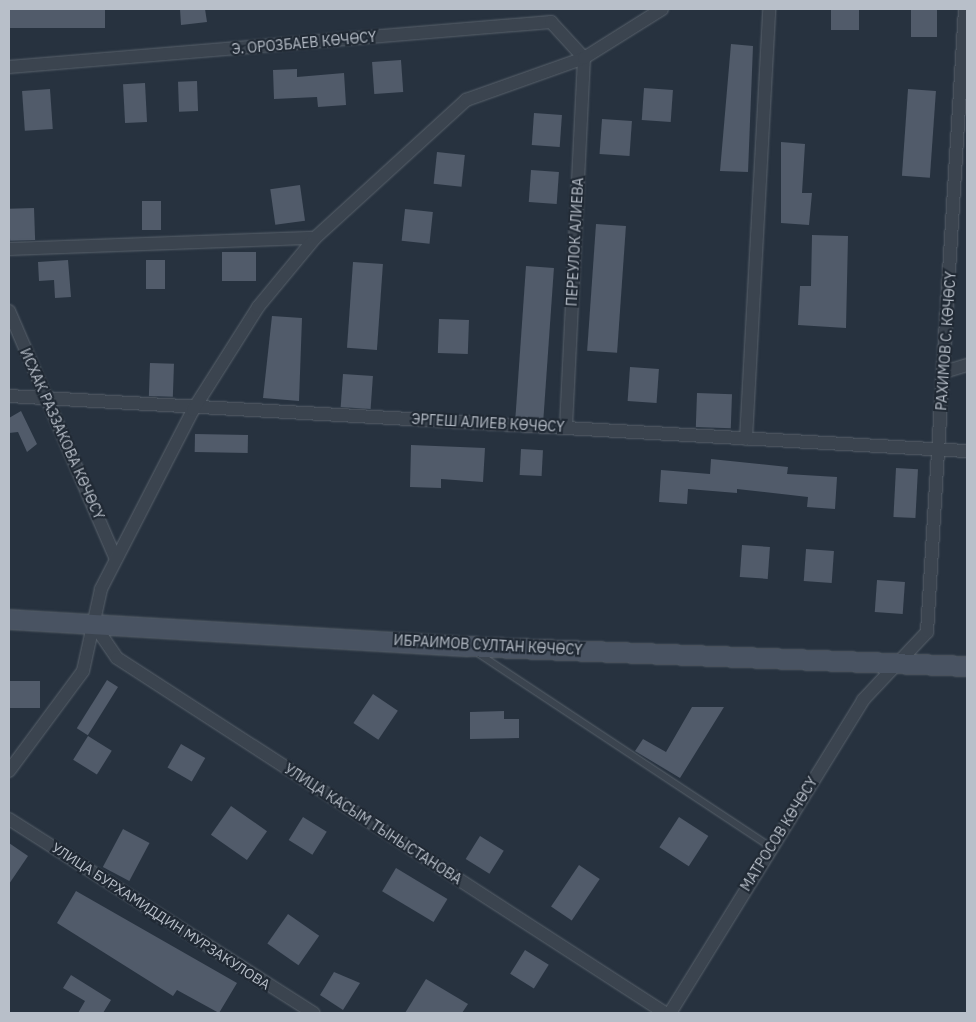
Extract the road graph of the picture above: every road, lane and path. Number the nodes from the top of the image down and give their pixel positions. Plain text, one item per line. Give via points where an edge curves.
1 (662, 9) edge
2 (769, 9) edge
3 (965, 9) edge
4 (584, 58) junction
5 (9, 67) edge
6 (965, 78) edge
7 (314, 238) junction
8 (9, 249) edge
9 (9, 311) edge
10 (967, 365) edge
11 (944, 372) junction
12 (9, 396) edge
13 (44, 398) junction
14 (193, 410) junction
15 (566, 426) junction
16 (746, 439) junction
17 (938, 449) junction
18 (967, 451) edge
19 (116, 557) junction
20 (9, 619) edge
21 (93, 623) junction
22 (466, 646) junction
23 (898, 661) junction
24 (967, 666) edge
25 (9, 771) edge
26 (9, 819) edge
27 (771, 847) junction
28 (313, 1013) edge
29 (664, 1013) edge
30 (670, 1013) edge

1 - 4 street
2 - 16 street
3 - 6 street, РАХИМОВ С. КӨЧӨСҮ
4 - 5 street, Э. ОРОЗБАЕВ КӨЧӨСҮ via 551,22
4 - 7 street via 466,100
4 - 15 street, ПЕРЕУЛОК АЛИЕВА
6 - 11 street, РАХИМОВ С. КӨЧӨСҮ
7 - 8 street
7 - 14 street via 258,307
9 - 13 street, ИСХАК РАЗЗАКОВА КӨЧӨСҮ
10 - 11 street
11 - 17 street, РАХИМОВ С. КӨЧӨСҮ
12 - 13 street, ЭРГЕШ АЛИЕВ КӨЧӨСҮ
13 - 14 street, ЭРГЕШ АЛИЕВ КӨЧӨСҮ
13 - 19 street, ИСХАК РАЗЗАКОВА КӨЧӨСҮ
14 - 15 street, ЭРГЕШ АЛИЕВ КӨЧӨСҮ
14 - 19 street
15 - 16 street, ЭРГЕШ АЛИЕВ КӨЧӨСҮ
16 - 17 street, ЭРГЕШ АЛИЕВ КӨЧӨСҮ
17 - 18 street, ЭРГЕШ АЛИЕВ КӨЧӨСҮ
17 - 23 street, РАХИМОВ С. КӨЧӨСҮ via 927,632
19 - 21 street
20 - 21 main road, ИБРАИМОВ СУЛТАН КӨЧӨСҮ
21 - 22 main road, ИБРАИМОВ СУЛТАН КӨЧӨСҮ
21 - 25 street via 83,671
21 - 29 street, УЛИЦА КАСЫМ ТЫНЫСТАНОВА via 117,658
22 - 23 main road, ИБРАИМОВ СУЛТАН КӨЧӨСҮ
22 - 27 lane
23 - 24 main road, ИБРАИМОВ СУЛТАН КӨЧӨСҮ
23 - 27 street, МАТРОСОВ КӨЧӨСҮ via 863,700
26 - 28 street, УЛИЦА БУРХАМИДДИН МУРЗАКУЛОВА
27 - 30 street, МАТРОСОВ КӨЧӨСҮ

